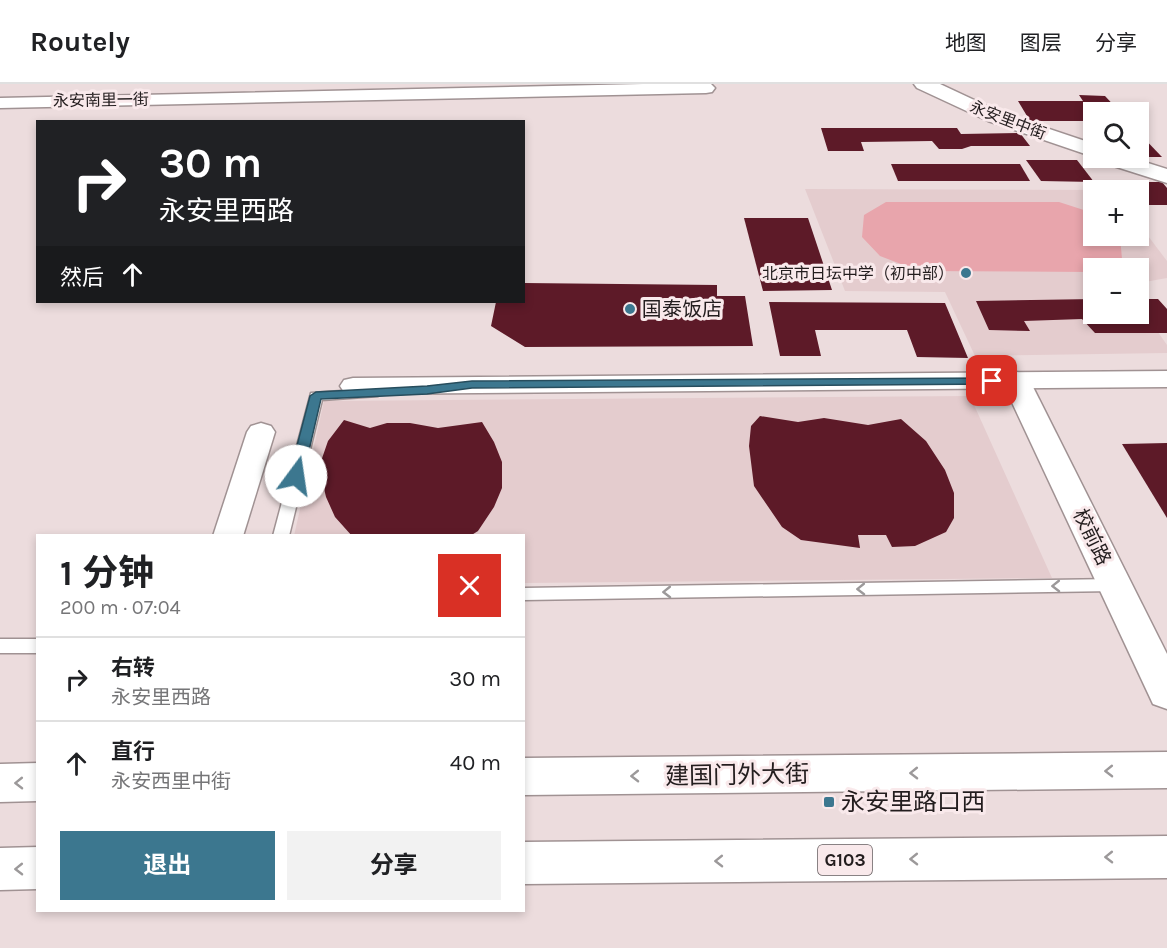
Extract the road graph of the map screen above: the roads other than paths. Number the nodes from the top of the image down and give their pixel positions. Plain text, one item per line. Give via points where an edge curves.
1 (63, 84) edge
2 (924, 84) edge
3 (705, 86) edge
4 (545, 88) edge
5 (51, 100) junction
6 (0, 103) edge
7 (1083, 147) edge
8 (1143, 168) edge
9 (1167, 176) edge
10 (1167, 379) edge
11 (1016, 381) junction
12 (472, 384) junction
13 (354, 386) dead end
14 (261, 432) dead end
15 (229, 534) edge
16 (282, 534) edge
17 (1115, 585) junction
18 (525, 594) edge
19 (0, 646) edge
20 (36, 646) edge
21 (1167, 693) edge
22 (1167, 770) edge
23 (525, 777) edge
24 (36, 782) edge
25 (0, 783) edge
26 (1167, 857) edge
27 (525, 863) edge
28 (36, 868) edge
29 (0, 869) edge

1 - 5 street
2 - 7 main road, 永安里中街 via 994,117
3 - 4 street, 永安南里一街
4 - 5 street, 永安南里一街
5 - 6 street, 永安南里一街
8 - 9 main road
10 - 11 street
11 - 12 street
11 - 17 main road, 校前路
12 - 13 street
12 - 16 lane via 316,396
14 - 15 street
17 -> 18 lane
17 - 21 main road, 校前路
19 - 20 lane
22 -> 23 main road, 建国门外大街
24 -> 25 main road
26 -> 27 main road, G103
28 -> 29 main road

